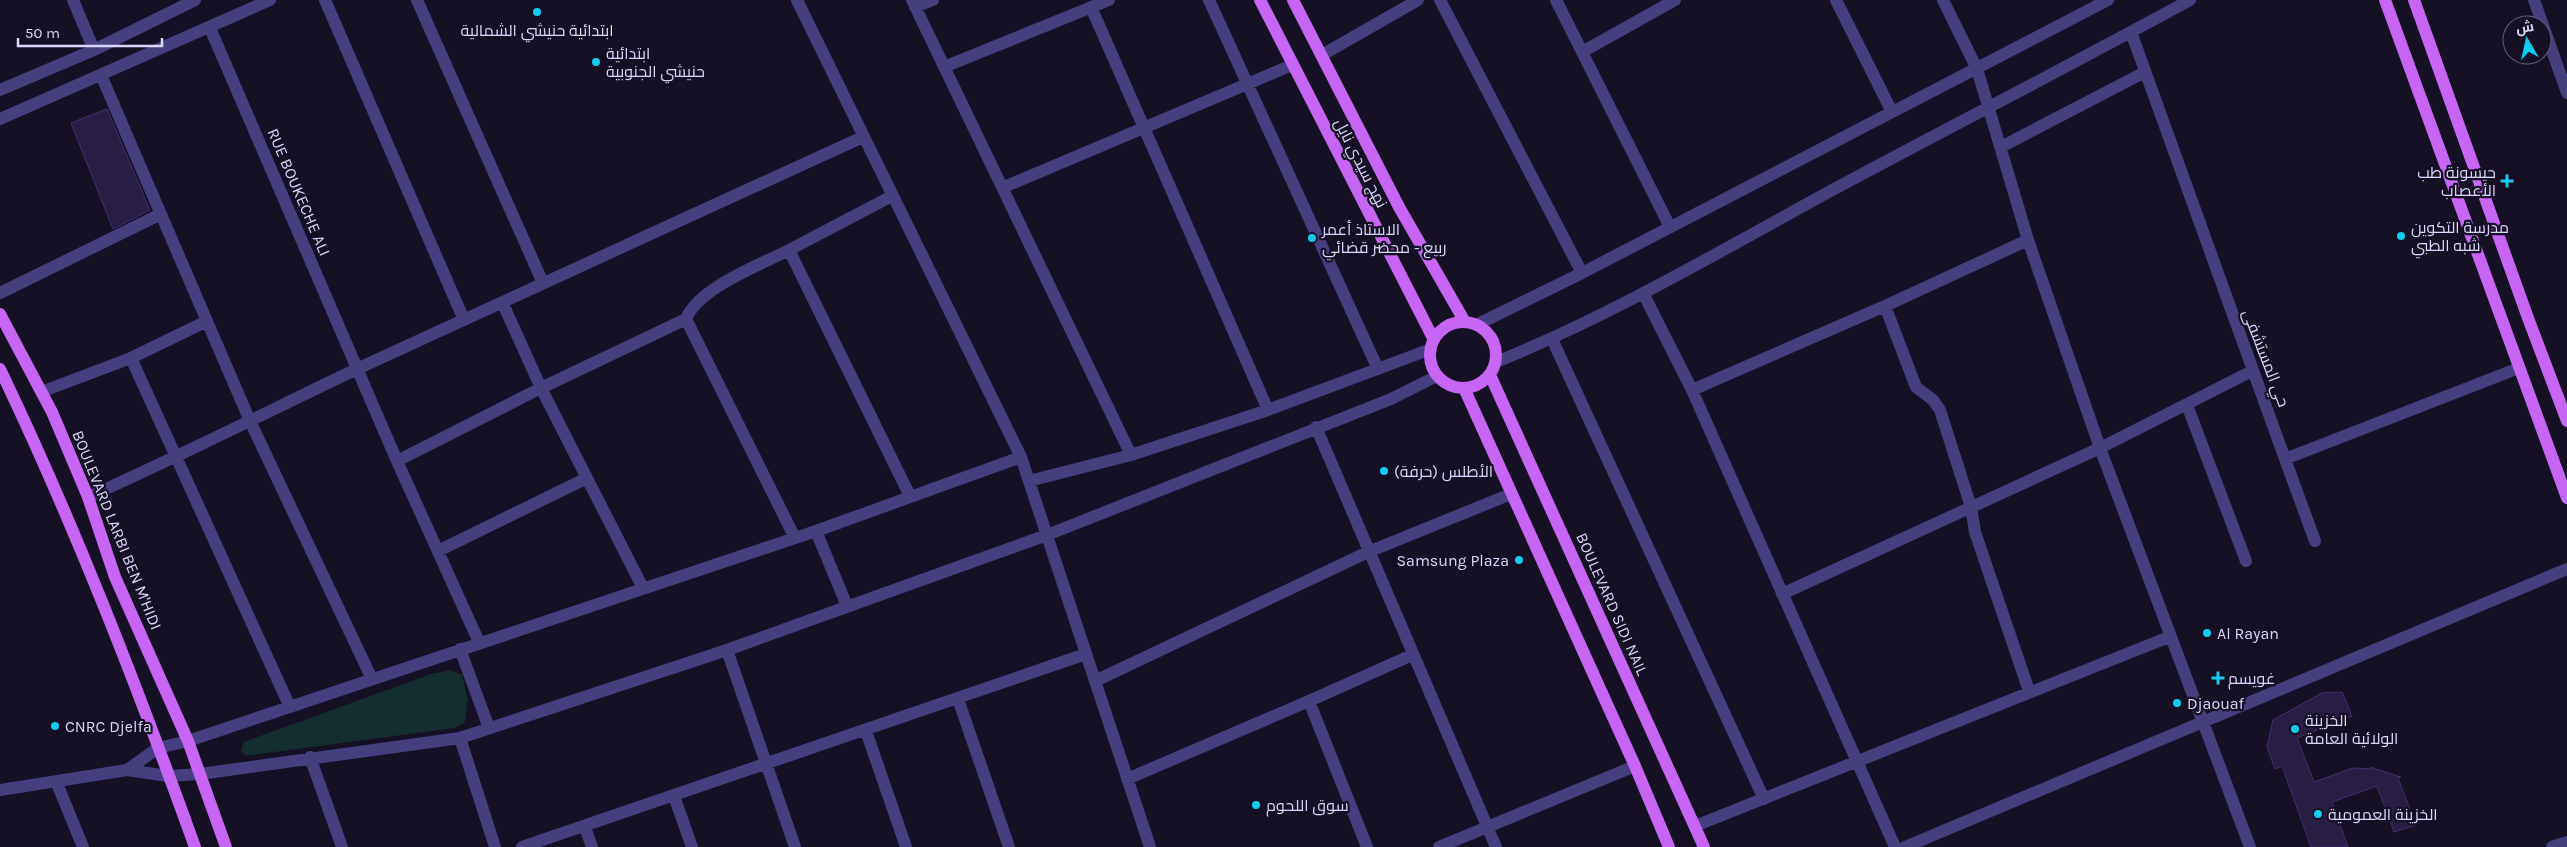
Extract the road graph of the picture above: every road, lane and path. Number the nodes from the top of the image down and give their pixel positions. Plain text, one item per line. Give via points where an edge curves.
1 (73, 0) edge
2 (194, 0) edge
3 (270, 0) edge
4 (325, 0) edge
5 (417, 0) edge
6 (797, 0) edge
7 (933, 0) edge
8 (1109, 0) edge
9 (1209, 0) edge
10 (1260, 0) edge
11 (1293, 0) edge
12 (1418, 0) edge
13 (1440, 0) edge
14 (1556, 0) edge
15 (1675, 0) edge
16 (1836, 0) edge
17 (1943, 0) edge
18 (2108, 0) edge
19 (2190, 0) edge
20 (2385, 0) edge
21 (2414, 0) edge
22 (2534, 0) edge
23 (914, 4) edge
24 (1091, 7) junction
25 (210, 28) junction
26 (2131, 32) junction
27 (94, 50) junction
28 (1582, 52) junction
29 (1322, 55) junction
30 (1292, 65) junction
31 (944, 67) junction
32 (1977, 69) junction
33 (2145, 72) junction
34 (102, 75) junction
35 (1248, 82) junction
36 (0, 90) edge
37 (2567, 93) edge
38 (1989, 105) junction
39 (1892, 112) junction
40 (0, 119) edge
41 (1142, 128) junction
42 (863, 137) junction
43 (2001, 147) junction
44 (1004, 188) junction
45 (892, 196) junction
46 (161, 214) junction
47 (1670, 227) junction
48 (2028, 240) junction
49 (789, 250) junction
50 (1582, 274) junction
51 (543, 283) junction
52 (0, 293) edge
53 (1643, 293) junction
54 (503, 304) junction
55 (1885, 306) junction
56 (0, 314) edge
57 (686, 319) junction
58 (464, 320) junction
59 (207, 321) junction
60 (1470, 324) junction
61 (1552, 339) junction
62 (1432, 345) junction
63 (130, 358) junction
64 (1496, 362) junction
65 (2520, 368) junction
66 (0, 369) edge
67 (358, 369) junction
68 (1378, 369) junction
69 (2252, 371) junction
70 (1490, 375) junction
71 (1438, 376) junction
72 (541, 388) junction
73 (1464, 388) junction
74 (1692, 390) junction
75 (41, 392) junction
76 (2187, 405) junction
77 (1268, 410) junction
78 (250, 421) junction
79 (2567, 421) edge
80 (1316, 427) junction
81 (2100, 448) junction
82 (1131, 455) junction
83 (1021, 457) junction
84 (175, 458) junction
85 (2285, 459) junction
86 (397, 461) junction
87 (587, 478) junction
88 (1029, 481) junction
89 (1511, 494) junction
90 (910, 496) junction
91 (88, 497) junction
92 (2567, 498) edge
93 (1971, 507) junction
94 (816, 531) junction
95 (1047, 534) junction
96 (795, 538) junction
97 (2315, 541) dead end
98 (438, 551) junction
99 (1368, 552) junction
100 (2246, 561) dead end
101 (2567, 569) edge
102 (643, 588) junction
103 (1782, 594) junction
104 (847, 606) junction
105 (2169, 637) junction
106 (479, 642) junction
107 (460, 649) junction
108 (727, 650) junction
109 (1086, 654) junction
110 (1412, 655) junction
111 (372, 679) junction
112 (1095, 680) junction
113 (2029, 691) junction
114 (958, 699) junction
115 (1309, 701) junction
116 (290, 707) junction
117 (2201, 721) junction
118 (489, 728) junction
119 (866, 731) junction
120 (460, 738) junction
121 (188, 741) junction
122 (158, 748) junction
123 (310, 757) junction
124 (1858, 760) junction
125 (766, 764) junction
126 (1635, 766) junction
127 (126, 770) junction
128 (200, 774) junction
129 (168, 776) junction
130 (1127, 779) junction
131 (56, 781) junction
132 (0, 790) edge
133 (674, 796) junction
134 (1764, 799) junction
135 (586, 826) junction
136 (1695, 826) junction
137 (1487, 827) junction
138 (2567, 842) edge
139 (83, 847) edge
140 (195, 847) edge
141 (226, 847) edge
142 (342, 847) edge
143 (495, 847) edge
144 (522, 847) edge
145 (592, 847) edge
146 (692, 847) edge
147 (795, 847) edge
148 (906, 847) edge
149 (1009, 847) edge
150 (1150, 847) edge
151 (1367, 847) edge
152 (1439, 847) edge
153 (1496, 847) edge
154 (1669, 847) edge
155 (1704, 847) edge
156 (1896, 847) edge
157 (1905, 847) edge
158 (2250, 847) edge
159 (2552, 847) edge

1 - 27 street
2 - 27 street
3 - 25 street
4 - 58 street
5 - 51 street
6 - 42 street
7 - 23 street
8 - 24 street
9 - 35 street
10 - 30 main road, نهج سيدي نايل
11 - 29 main road, نهج سيدي نايل
12 - 29 street
13 - 50 street
14 - 28 street
15 - 28 street
16 - 39 street
17 - 32 street
18 - 32 street
19 - 26 street
20 - 65 main road
21 - 79 main road
22 - 37 street
23 - 31 street
24 - 31 street
24 - 41 street
25 - 34 street
25 - 67 street, RUE BOUKECHE ALI
26 - 33 street, حي المستشفى
26 - 38 street
27 - 36 street
28 - 47 street
29 - 60 main road, نهج سيدي نايل via 1399,207
30 - 35 street
30 - 62 main road, نهج سيدي نايل
31 - 44 street
32 - 38 street
32 - 39 street
33 - 43 street
33 - 69 street, حي المستشفى
34 - 40 street
34 - 46 street
35 - 41 street
35 - 68 street
38 - 43 street
38 - 53 street
39 - 47 street
41 - 44 street
41 - 77 street
42 - 45 street
42 - 51 street
43 - 48 street
44 - 82 street
45 - 49 street
45 - 83 street
46 - 52 street
46 - 59 street
47 - 50 street
48 - 55 street
48 - 81 street
49 - 57 street via 706,293 692,305
49 - 90 street
50 - 60 street
51 - 54 street
53 - 61 street
53 - 74 street
54 - 58 street
54 - 72 street
55 - 74 street
55 - 93 street via 1916,387 1940,410
56 - 75 main road, BOULEVARD LARBI BEN M'HIDI
57 - 72 street
57 - 96 street
58 - 67 street
59 - 63 street
59 - 78 street
60 - 62 main road via 1447,326
60 - 64 main road via 1490,336
61 - 64 street
61 - 134 street
62 - 68 street
62 - 71 main road via 1430,359
63 - 75 street
63 - 84 street
64 - 70 main road
65 - 85 street
65 - 92 main road
66 - 122 main road via 72,529
67 - 78 street
67 - 86 street, RUE BOUKECHE ALI
68 - 77 street
69 - 76 street
69 - 85 street, حي المستشفى
70 - 73 main road via 1482,382
70 - 136 main road, BOULEVARD SIDI NAIL
71 - 73 main road via 1445,383
71 - 80 street via 1391,399
72 - 86 street
72 - 87 street
73 - 89 main road
74 - 103 street
75 - 91 main road, BOULEVARD LARBI BEN M'HIDI
76 - 81 street
76 - 100 street
77 - 82 street
78 - 84 street
78 - 111 street
80 - 95 street
80 - 99 street
81 - 93 street
81 - 105 street
82 - 88 street
83 - 88 street
83 - 90 street
84 - 91 street
84 - 116 street
85 - 97 street, حي المستشفى
86 - 98 street, RUE BOUKECHE ALI
87 - 98 street
87 - 102 street
88 - 95 street
89 - 99 street
89 - 126 main road
90 - 94 street
91 - 121 main road, BOULEVARD LARBI BEN M'HIDI via 115,577
93 - 103 street
93 - 113 street via 1975,532
94 - 96 street
94 - 104 street
95 - 104 street
95 - 109 street
96 - 102 street
98 - 106 street, RUE BOUKECHE ALI
99 - 110 street
99 - 112 street
101 - 117 street
102 - 106 street
103 - 124 street
104 - 108 street
105 - 113 street
105 - 117 street
106 - 107 street
107 - 111 street
107 - 118 street
108 - 118 street
108 - 125 street
109 - 112 street
109 - 114 street
110 - 115 street
110 - 137 street
111 - 116 street
112 - 130 street
113 - 124 street
114 - 119 street
114 - 149 street
115 - 130 street
115 - 151 street
116 - 121 street
117 - 157 street
117 - 158 street
118 - 120 street
119 - 125 street
119 - 148 street
120 - 123 street
120 - 143 street
121 - 122 street
121 - 128 main road, BOULEVARD LARBI BEN M'HIDI
122 - 127 street
122 - 129 main road
123 - 128 street
123 - 142 street
124 - 134 street
124 - 156 street
125 - 133 street
125 - 147 street
126 - 137 street
126 - 154 main road
127 - 129 street
127 - 131 street
128 - 129 street
128 - 141 main road, BOULEVARD LARBI BEN M'HIDI
129 - 140 main road
130 - 150 street
131 - 132 street
131 - 139 street
133 - 135 street
133 - 146 street
134 - 136 street
135 - 144 street
135 - 145 street
136 - 155 main road, BOULEVARD SIDI NAIL
137 - 152 street
137 - 153 street
138 - 159 street

